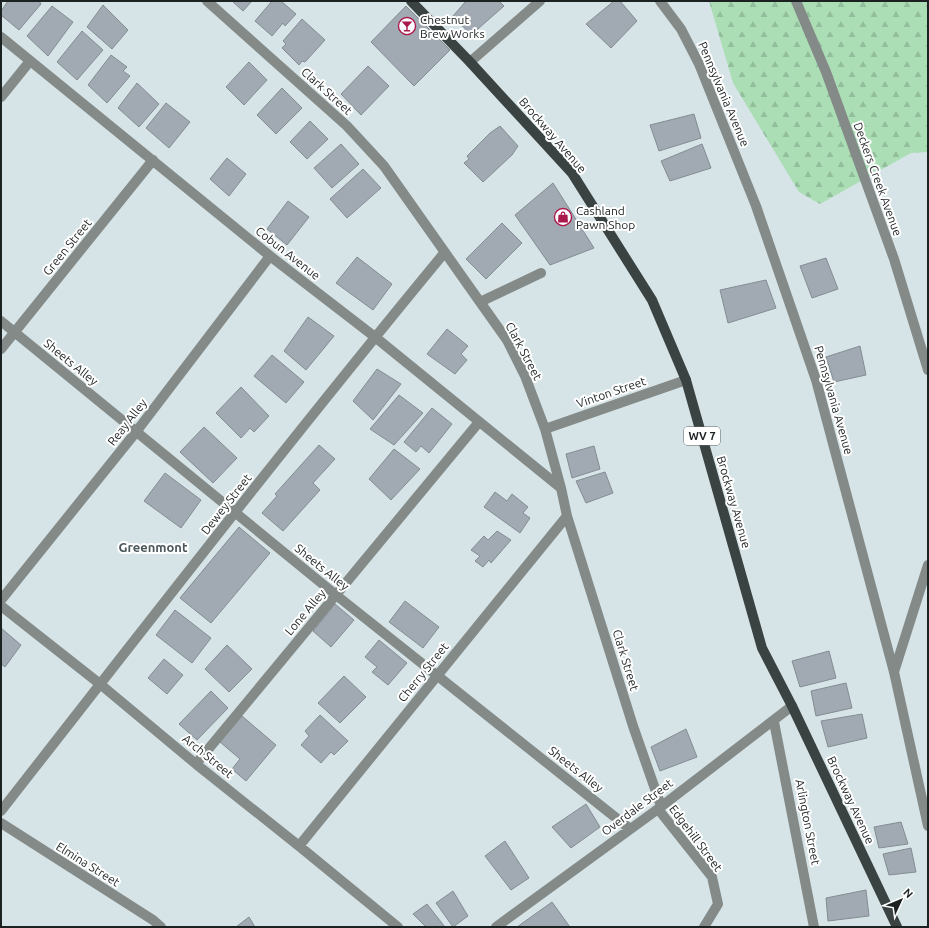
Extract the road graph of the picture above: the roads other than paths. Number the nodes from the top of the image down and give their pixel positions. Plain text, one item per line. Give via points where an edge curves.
1 (207, 1) edge
2 (411, 1) edge
3 (540, 1) edge
4 (660, 1) edge
5 (796, 1) edge
6 (1, 37) edge
7 (30, 61) junction
8 (470, 62) junction
9 (1, 97) edge
10 (153, 160) junction
11 (445, 252) junction
12 (270, 256) junction
13 (541, 273) dead end
14 (480, 302) junction
15 (1, 321) edge
16 (15, 332) junction
17 (375, 337) junction
18 (1, 349) edge
19 (928, 370) edge
20 (686, 380) junction
21 (479, 422) junction
22 (545, 429) junction
23 (136, 432) junction
24 (561, 488) junction
25 (236, 512) junction
26 (567, 516) junction
27 (928, 565) edge
28 (336, 595) junction
29 (1, 600) edge
30 (1, 606) edge
31 (894, 672) junction
32 (437, 675) junction
33 (100, 684) junction
34 (792, 706) junction
35 (774, 722) junction
36 (196, 764) junction
37 (660, 807) junction
38 (1, 811) edge
39 (1, 823) edge
40 (928, 826) edge
41 (630, 829) junction
42 (299, 846) junction
43 (161, 927) edge
44 (398, 927) edge
45 (496, 927) edge
46 (704, 927) edge
47 (814, 927) edge
48 (897, 927) edge

1 - 11 street, Clark Street via 347,126 384,166
2 - 8 main road, Brockway Avenue / WV 7
3 - 8 street
4 - 31 street, Pennsylvania Avenue via 681,29 699,64 756,206 816,380
5 - 19 street, Deckers Creek Avenue via 826,72 894,259
6 - 7 street, Cobun Avenue
7 - 9 street
7 - 10 street, Cobun Avenue
8 - 20 main road, Brockway Avenue / WV 7 via 572,173 652,300
10 - 12 street, Cobun Avenue
10 - 16 street, Green Street
11 - 14 street, Clark Street
11 - 17 street, Dewey Street
12 - 17 street, Cobun Avenue
12 - 23 street, Reay Alley
13 - 14 street
14 - 22 street, Clark Street via 507,340 525,376
15 - 16 street, Sheets Alley
16 - 18 street, Green Street
16 - 23 street, Sheets Alley
17 - 21 street, Cobun Avenue
17 - 25 street, Dewey Street
20 - 22 street, Vinton Street
20 - 34 main road, Brockway Avenue / WV 7 via 762,648
21 - 24 street, Cobun Avenue
21 - 28 street, Lone Alley
22 - 24 street, Clark Street
23 - 25 street, Sheets Alley
23 - 29 street, Reay Alley
24 - 26 street, Clark Street
25 - 28 street, Sheets Alley
25 - 33 street, Dewey Street
26 - 32 street, Cherry Street
26 - 37 street, Clark Street
27 - 31 street
28 - 32 street, Sheets Alley
28 - 36 street, Lone Alley
30 - 33 street, Arch Street
31 - 40 street, Pennsylvania Avenue
32 - 41 street, Sheets Alley
32 - 42 street, Cherry Street
33 - 36 street, Arch Street
33 - 38 street, Dewey Street
34 - 35 street, Overdale Street
34 - 48 main road, Brockway Avenue / WV 7
35 - 37 street, Overdale Street
35 - 47 street, Arlington Street
36 - 42 street, Arch Street
37 - 41 street, Overdale Street
37 - 46 street, Edgehill Street via 712,877 718,904
39 - 43 street, Elmina Street
41 - 45 street, Overdale Street
42 - 44 street, Arch Street

